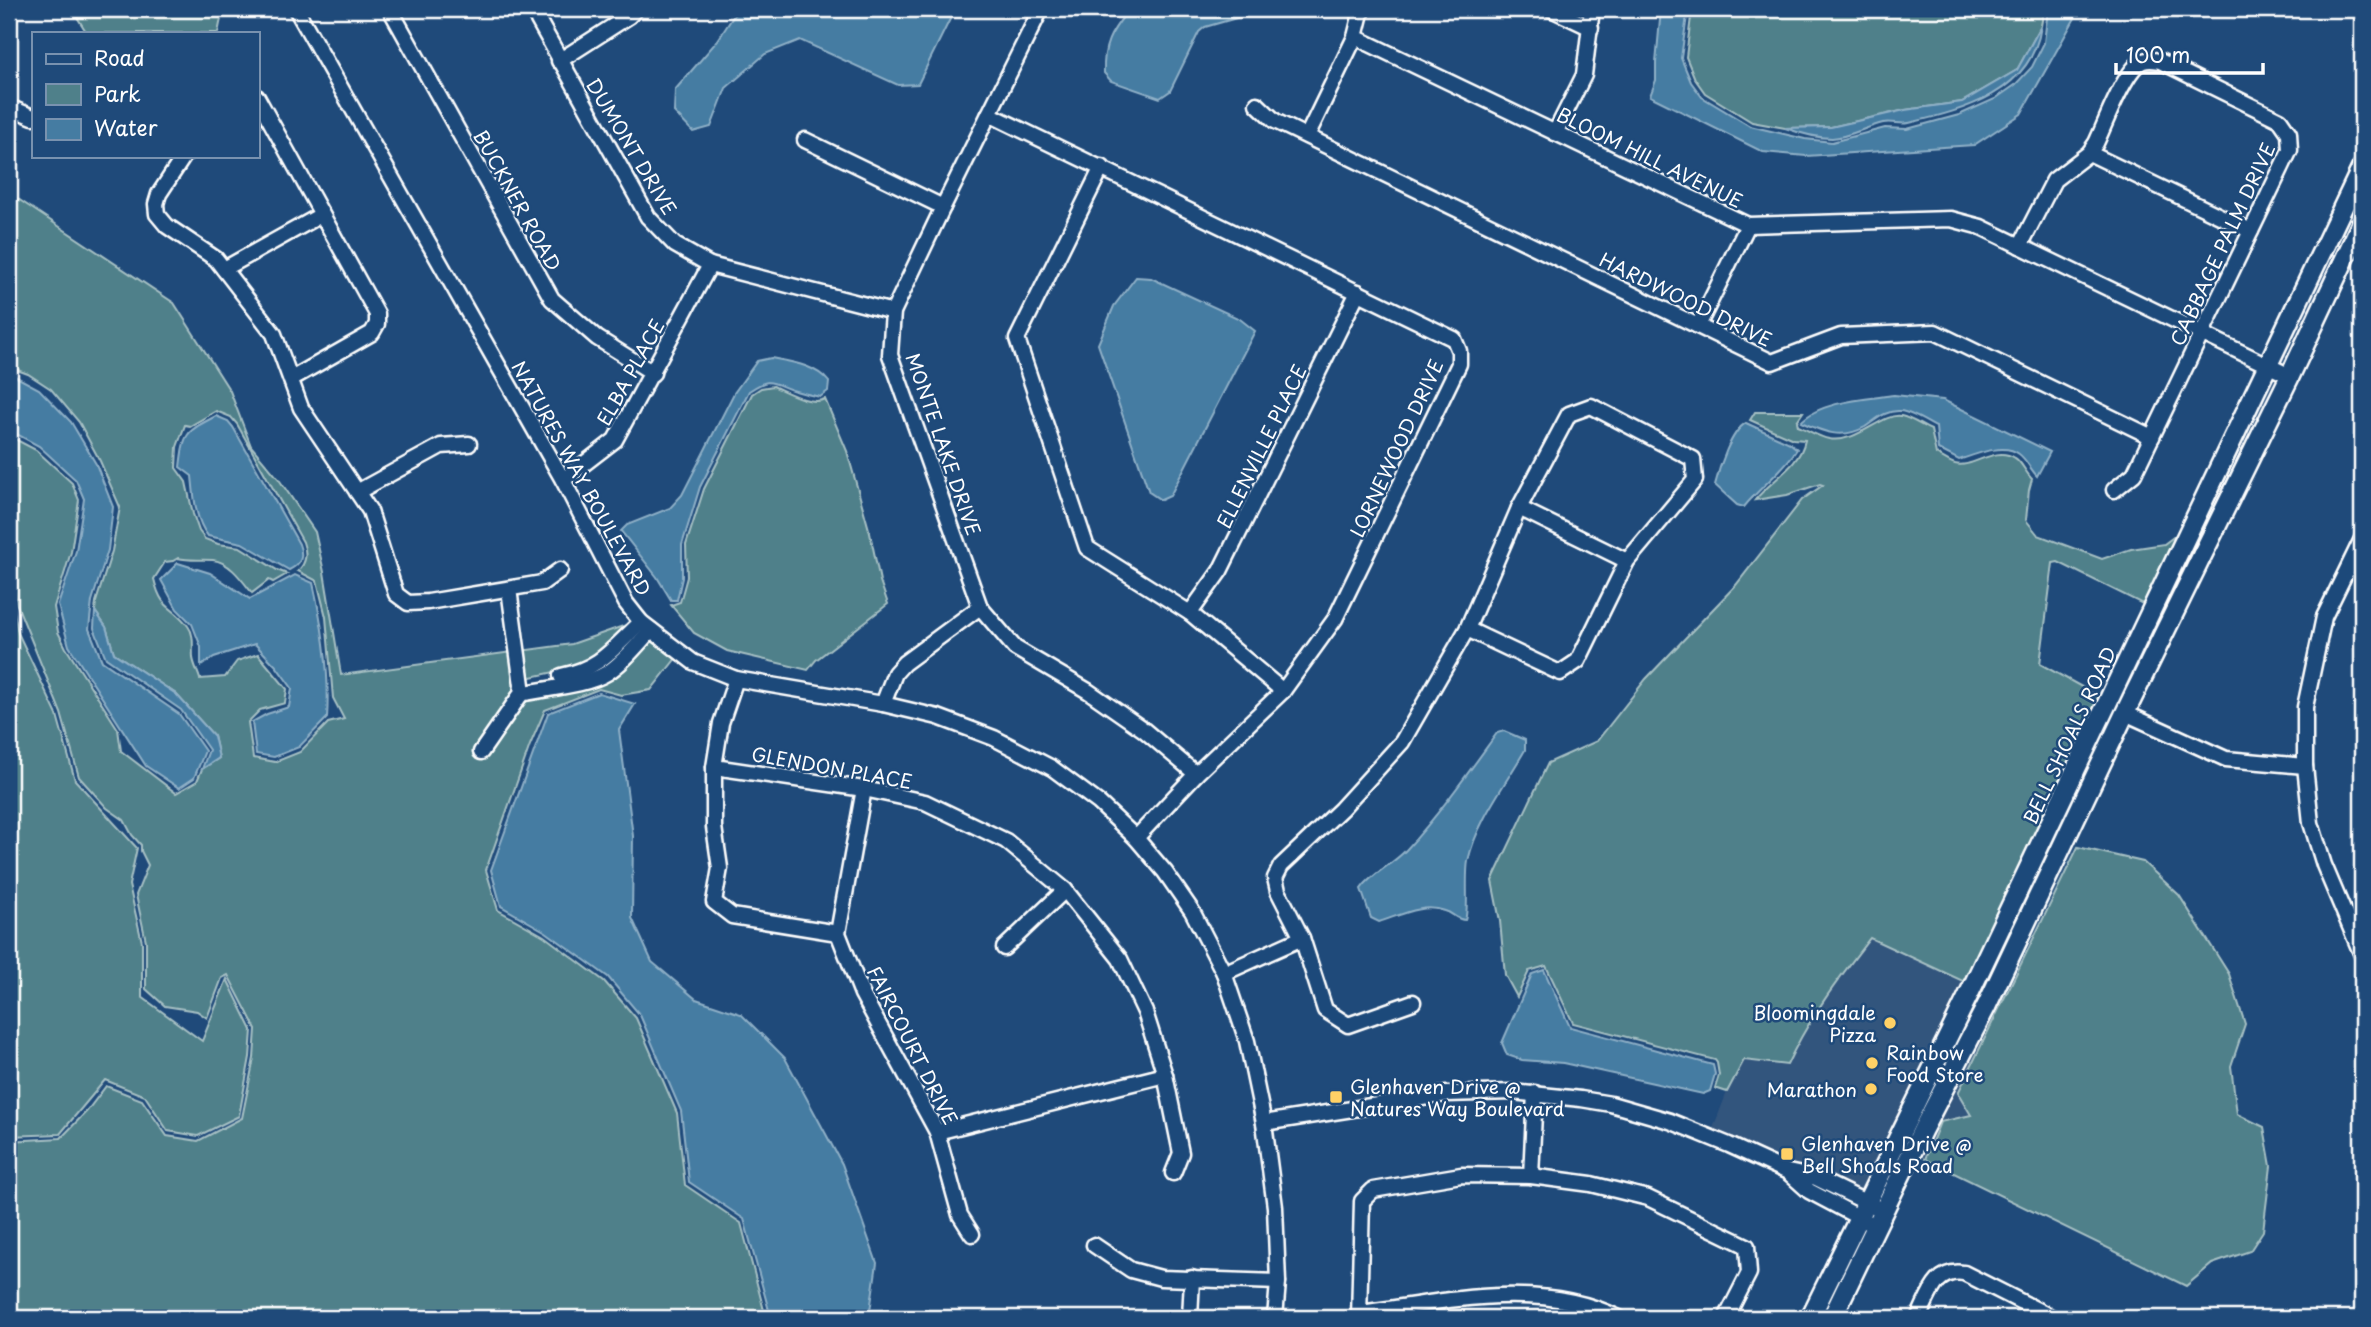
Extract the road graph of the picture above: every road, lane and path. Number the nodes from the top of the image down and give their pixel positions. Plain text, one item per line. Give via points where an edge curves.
1 (296, 9) edge
2 (390, 9) edge
3 (532, 9) edge
4 (636, 9) edge
5 (1041, 9) edge
6 (1362, 9) edge
7 (1551, 9) edge
8 (1592, 9) edge
9 (1591, 28) junction
10 (1355, 37) junction
11 (559, 61) junction
12 (259, 101) edge
13 (1257, 104) dead end
14 (9, 107) edge
15 (989, 114) junction
16 (32, 117) edge
17 (1555, 133) junction
18 (1307, 136) junction
19 (805, 140) dead end
20 (2090, 153) junction
21 (183, 158) edge
22 (1102, 167) junction
23 (2362, 167) edge
24 (943, 207) junction
25 (321, 215) junction
26 (2362, 222) edge
27 (1748, 225) junction
28 (2251, 231) junction
29 (2020, 246) junction
30 (710, 265) junction
31 (225, 269) junction
32 (1358, 292) junction
33 (894, 312) junction
34 (1698, 326) junction
35 (2201, 334) junction
36 (2268, 365) junction
37 (653, 373) junction
38 (2290, 376) junction
39 (291, 379) junction
40 (2152, 437) junction
41 (469, 444) dead end
42 (563, 480) junction
43 (2114, 491) dead end
44 (358, 492) junction
45 (1519, 508) junction
46 (2362, 539) edge
47 (1627, 561) junction
48 (560, 570) dead end
49 (509, 589) junction
50 (981, 607) junction
51 (1191, 613) junction
52 (646, 626) junction
53 (1467, 629) junction
54 (616, 645) junction
55 (628, 656) junction
56 (736, 678) junction
57 (522, 689) junction
58 (1283, 691) junction
59 (883, 704) junction
60 (2125, 713) junction
61 (481, 752) dead end
62 (2305, 766) junction
63 (714, 767) junction
64 (1196, 774) junction
65 (864, 789) junction
66 (1136, 838) junction
67 (1065, 890) junction
68 (838, 933) junction
69 (1302, 938) junction
70 (1004, 948) dead end
71 (2362, 955) edge
72 (1224, 974) junction
73 (1413, 1002) dead end
74 (1165, 1075) junction
75 (1535, 1093) junction
76 (1264, 1123) junction
77 (937, 1132) junction
78 (1173, 1173) dead end
79 (1531, 1176) junction
80 (1863, 1210) junction
81 (1881, 1219) junction
82 (972, 1234) dead end
83 (1094, 1245) dead end
84 (1192, 1278) junction
85 (1278, 1282) junction
86 (1359, 1316) edge
87 (1190, 1318) edge
88 (1275, 1318) edge
89 (1619, 1318) edge
90 (1726, 1318) edge
91 (1810, 1318) edge
92 (1832, 1318) edge
93 (1918, 1318) edge
94 (2053, 1318) edge

1 - 42 street, NATURES WAY BOULEVARD
2 - 37 street, BUCKNER ROAD via 552,299 597,338
3 - 11 street, DUMONT DRIVE
4 - 11 street
5 - 15 street, MONTE LAKE DRIVE
6 - 10 street
7 - 9 street
8 - 9 street
9 - 17 street via 1584,75
10 - 17 street, BLOOM HILL AVENUE
10 - 18 street
11 - 30 street, DUMONT DRIVE via 648,217 675,245
12 - 25 street
13 - 18 street, HARDWOOD DRIVE via 1275,121
14 - 16 street
15 - 22 street, LORNEWOOD DRIVE
15 - 24 street, MONTE LAKE DRIVE
17 - 27 street, BLOOM HILL AVENUE
18 - 34 street, HARDWOOD DRIVE
19 - 24 street
20 - 28 street
20 - 28 street, CABBAGE PALM DRIVE via 2134,67 2142,61 2160,61 2286,127 2290,150
20 - 29 street, CABBAGE PALM DRIVE via 2054,180
21 - 31 street via 158,198 157,214
22 - 32 street, LORNEWOOD DRIVE
22 - 51 street via 1017,339 1087,548
23 - 36 main road, BELL SHOALS ROAD
24 - 33 street, MONTE LAKE DRIVE
25 - 31 street
25 - 39 street via 376,309 377,324 360,342
26 - 38 main road
27 - 29 street, BLOOM HILL AVENUE via 1951,219
27 - 34 street
28 - 35 street, CABBAGE PALM DRIVE
29 - 35 street, BLOOM HILL AVENUE
30 - 33 street, DUMONT DRIVE
30 - 37 street, ELBA PLACE
31 - 39 street via 274,334
32 - 51 street, ELLENVILLE PLACE via 1220,571
32 - 58 street, LORNEWOOD DRIVE via 1454,339 1459,364 1335,619
33 - 50 street, MONTE LAKE DRIVE via 890,355
34 - 40 street, HARDWOOD DRIVE via 1772,362 1841,336 1935,332
35 - 36 street, BLOOM HILL AVENUE
35 - 40 street, CABBAGE PALM DRIVE
36 - 38 street, BLOOM HILL AVENUE
36 - 80 main road, BELL SHOALS ROAD
37 - 42 street, ELBA PLACE via 615,440
38 - 60 main road
39 - 44 street via 301,408
40 - 43 street, CABBAGE PALM DRIVE via 2134,474
41 - 44 street via 441,446
42 - 52 street, NATURES WAY BOULEVARD via 626,603
44 - 49 street via 370,511 393,589 404,601 413,604
45 - 47 street
45 - 47 street via 1569,414 1591,406 1693,459 1695,480
45 - 53 street
46 - 62 street via 2324,617 2305,708
47 - 53 street via 1578,661 1560,673
48 - 49 street via 542,583
49 - 57 street
50 - 59 street via 904,663
50 - 64 street, MONTE LAKE DRIVE via 1015,648 1100,699
51 - 58 street
52 - 54 street
52 - 55 street
52 - 56 street, NATURES WAY BOULEVARD via 693,662
53 - 69 street via 1402,743 1281,866 1275,878 1278,891
54 - 55 street
54 - 57 street via 587,669
55 - 57 street via 594,679
56 - 59 street, NATURES WAY BOULEVARD
56 - 63 street via 721,723
57 - 61 street
58 - 64 street, LORNEWOOD DRIVE
59 - 66 street, NATURES WAY BOULEVARD via 994,738 1052,768
60 - 62 street via 2226,759
60 - 81 main road
62 - 71 street via 2311,824 2323,865
63 - 65 street, GLENDON PLACE
63 - 68 street via 714,827 720,868 714,902 732,916
64 - 66 street, LORNEWOOD DRIVE
65 - 67 street, GLENDON PLACE via 925,802 1006,841
65 - 68 street
66 - 72 street, NATURES WAY BOULEVARD via 1192,911
67 - 70 street
67 - 74 street, GLENDON PLACE via 1120,959 1145,1012
68 - 77 street, FAIRCOURT DRIVE via 862,994
69 - 72 street
69 - 73 street via 1325,1010 1348,1025
72 - 76 street, NATURES WAY BOULEVARD via 1247,1041
74 - 77 street
74 - 78 street, GLENDON PLACE via 1181,1153
75 - 76 street via 1447,1094
75 - 79 street
75 - 80 street via 1611,1104 1660,1118 1788,1172 1816,1178
76 - 85 street, NATURES WAY BOULEVARD via 1275,1206
77 - 82 street, FAIRCOURT DRIVE via 960,1215
79 - 86 street via 1461,1175 1373,1190 1362,1202
79 - 90 street via 1648,1198 1747,1246 1749,1273
80 - 81 street
80 - 91 main road, BELL SHOALS ROAD
81 - 92 main road
83 - 84 street via 1131,1270 1161,1278
84 - 85 street
84 - 87 street
85 - 88 street, NATURES WAY BOULEVARD
86 - 89 street via 1490,1296 1537,1296
93 - 94 street via 1939,1278 1955,1272

